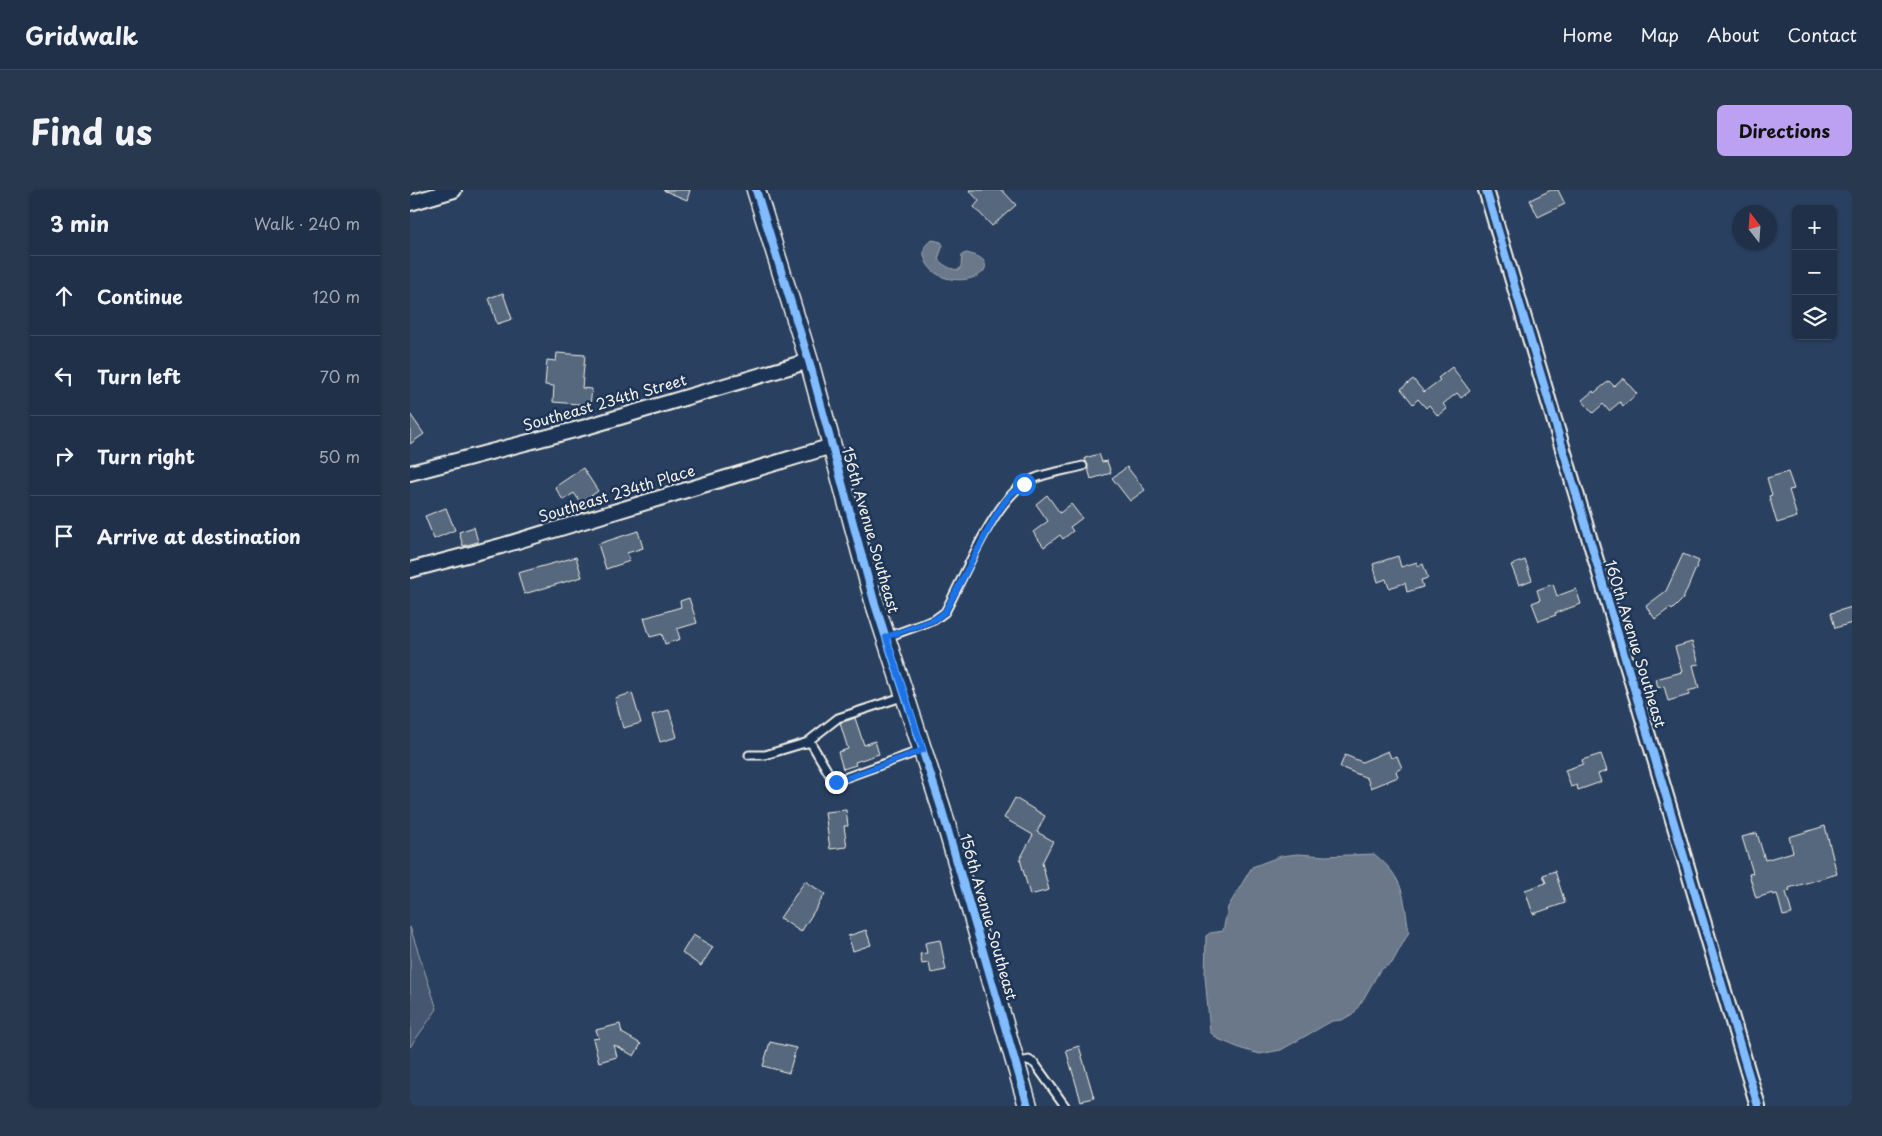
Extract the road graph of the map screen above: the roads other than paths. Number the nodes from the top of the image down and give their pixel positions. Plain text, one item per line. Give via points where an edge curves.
1 (454, 190) edge
2 (756, 190) edge
3 (1486, 190) edge
4 (410, 203) edge
5 (808, 361) junction
6 (832, 446) junction
7 (1083, 466) dead end
8 (410, 474) edge
9 (410, 570) edge
10 (886, 637) junction
11 (905, 696) junction
12 (805, 743) junction
13 (923, 750) junction
14 (749, 755) dead end
15 (1016, 1063) junction
16 (1028, 1106) edge
17 (1065, 1106) edge
18 (1758, 1106) edge

1 - 4 street
2 - 5 street, 156th Avenue Southeast
3 - 18 street, 160th Avenue Southeast
5 - 6 street, 156th Avenue Southeast
5 - 8 street, Southeast 234th Street via 586,427
6 - 9 street, Southeast 234th Place
6 - 10 street, 156th Avenue Southeast
7 - 10 lane via 1043,475 1010,495 985,533 945,612 934,620
10 - 11 street, 156th Avenue Southeast
11 - 12 lane via 838,718
11 - 13 street, 156th Avenue Southeast
12 - 13 lane via 811,743 836,782
12 - 14 lane via 765,755
13 - 15 street, 156th Avenue Southeast
15 - 16 street, 156th Avenue Southeast
15 - 17 lane via 1029,1060 1035,1064

